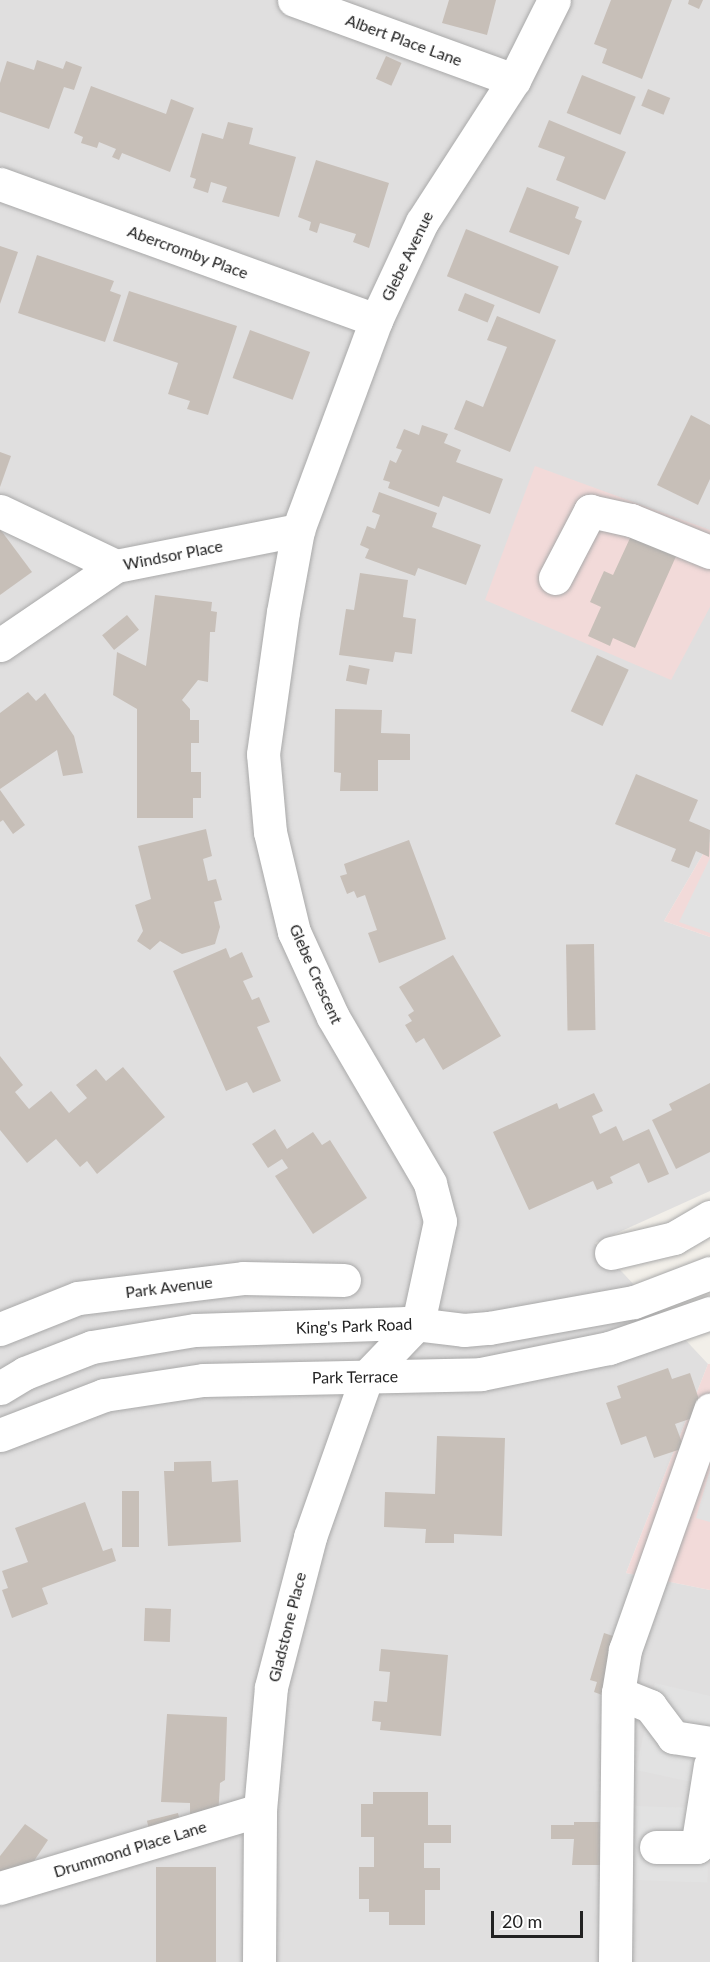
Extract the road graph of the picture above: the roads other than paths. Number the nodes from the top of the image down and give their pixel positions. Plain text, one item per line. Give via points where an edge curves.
1 (294, 0) edge
2 (554, 0) edge
3 (514, 80) junction
4 (0, 184) edge
5 (376, 320) junction
6 (0, 511) edge
7 (298, 531) junction
8 (710, 552) edge
9 (116, 566) junction
10 (555, 578) dead end
11 (0, 645) edge
12 (710, 1217) edge
13 (650, 1244) junction
14 (611, 1253) dead end
15 (710, 1273) edge
16 (344, 1280) dead end
17 (662, 1292) junction
18 (710, 1313) edge
19 (418, 1323) junction
20 (0, 1329) edge
21 (367, 1376) junction
22 (0, 1388) edge
23 (710, 1410) edge
24 (0, 1435) edge
25 (618, 1694) junction
26 (710, 1743) edge
27 (710, 1765) edge
28 (260, 1810) junction
29 (656, 1847) dead end
30 (0, 1888) edge
31 (260, 1962) edge
32 (615, 1962) edge

1 - 3 street, Albert Place Lane
2 - 3 street, Glebe Avenue
3 - 5 street, Glebe Avenue via 422,222
4 - 5 street, Abercromby Place
5 - 7 street, Glebe Avenue
6 - 9 street
7 - 9 street, Windsor Place
7 - 19 street, Glebe Crescent via 263,754 270,832 299,942 333,1017 430,1184 440,1221
8 - 10 street via 631,520 590,511
9 - 11 street, Windsor Place
12 - 13 street via 674,1238
13 - 14 street
13 - 17 street
15 - 17 street, King's Park Road
16 - 20 street, Park Avenue via 243,1278 78,1298
17 - 19 street, King's Park Road via 634,1302 522,1323 464,1330
18 - 21 street, Park Terrace via 609,1348 481,1374
19 - 21 street, Gladstone Place
19 - 22 street, King's Park Road via 195,1330 92,1347 25,1373
21 - 24 street, Park Terrace via 203,1380 104,1395
21 - 28 street, Gladstone Place via 310,1537 271,1687
23 - 25 street via 625,1650
25 - 26 street via 650,1706 673,1737
25 - 32 street
27 - 29 street via 697,1847
28 - 30 street, Drummond Place Lane
28 - 31 street, Gladstone Place

